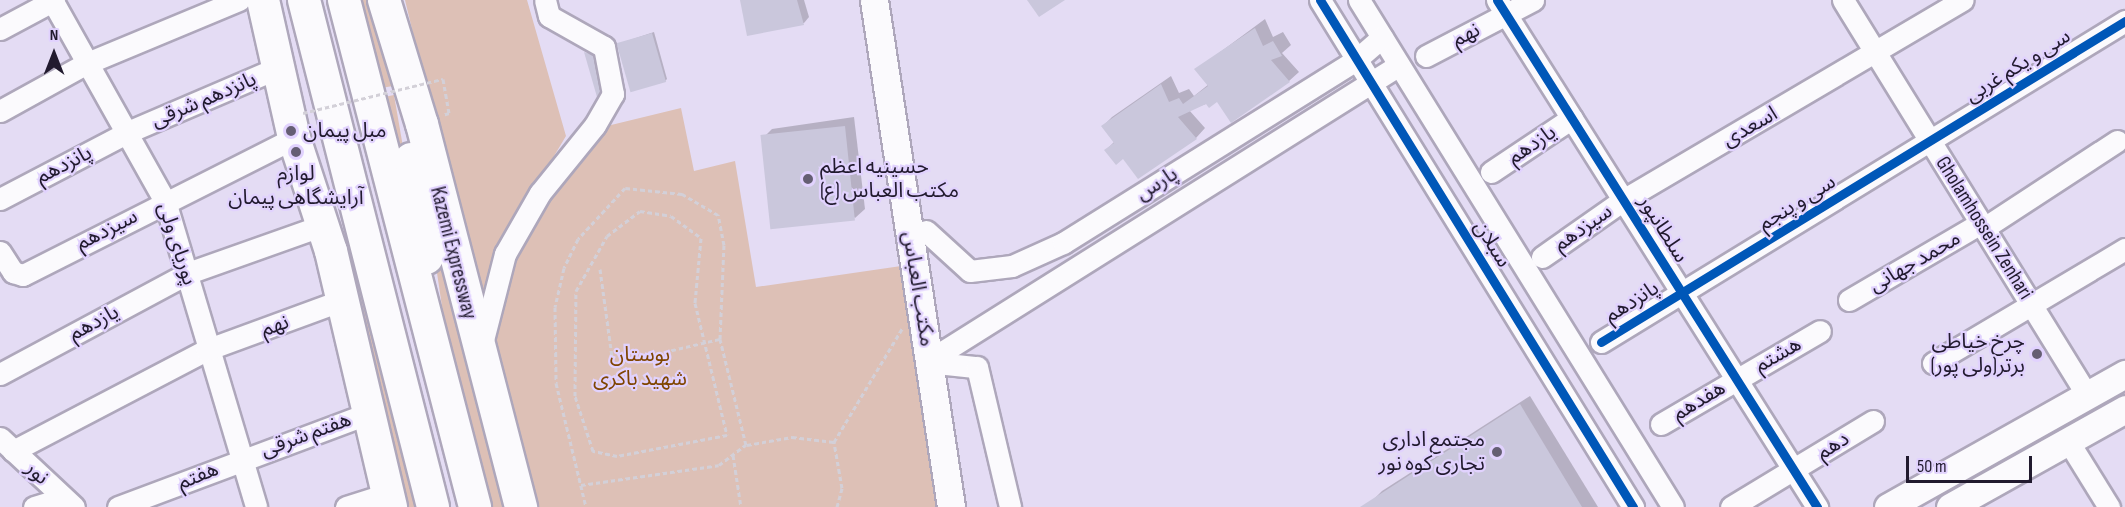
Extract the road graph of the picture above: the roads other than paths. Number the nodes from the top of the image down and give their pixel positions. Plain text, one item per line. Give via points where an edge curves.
1 (52, 0) edge
2 (239, 0) edge
3 (263, 0) edge
4 (304, 0) edge
5 (344, 0) edge
6 (545, 0) edge
7 (874, 0) edge
8 (892, 0) edge
9 (1320, 0) edge
10 (1359, 0) edge
11 (1533, 0) edge
12 (1843, 0) edge
13 (1962, 0) edge
14 (385, 4) edge
15 (1502, 7) edge
16 (2125, 21) edge
17 (0, 29) edge
18 (1382, 37) junction
19 (311, 39) junction
20 (1876, 54) junction
21 (1426, 56) dead end
22 (1357, 59) junction
23 (86, 64) junction
24 (1399, 65) junction
25 (280, 67) junction
26 (1372, 84) junction
27 (0, 111) edge
28 (1572, 118) junction
29 (298, 125) junction
30 (128, 132) junction
31 (2117, 141) dead end
32 (1931, 142) junction
33 (1491, 172) dead end
34 (0, 199) edge
35 (1623, 200) junction
36 (165, 201) junction
37 (321, 226) junction
38 (1983, 226) junction
39 (926, 231) junction
40 (1063, 243) junction
41 (2125, 249) edge
42 (0, 252) edge
43 (1542, 257) dead end
44 (1076, 269) junction
45 (188, 273) junction
46 (1681, 292) junction
47 (343, 300) junction
48 (1849, 300) dead end
49 (2030, 303) junction
50 (1820, 331) dead end
51 (1601, 342) dead end
52 (206, 350) junction
53 (479, 356) junction
54 (940, 356) junction
55 (357, 363) junction
56 (1933, 363) dead end
57 (438, 364) junction
58 (0, 374) edge
59 (2125, 374) edge
60 (1736, 379) junction
61 (2087, 395) junction
62 (2125, 409) edge
63 (369, 412) junction
64 (1873, 421) dead end
65 (1661, 424) dead end
66 (2068, 441) junction
67 (7, 444) edge
68 (244, 457) junction
69 (1794, 471) junction
70 (389, 500) edge
71 (68, 502) edge
72 (1959, 505) edge
73 (34, 507) edge
74 (118, 507) edge
75 (256, 507) edge
76 (346, 507) edge
77 (433, 507) edge
78 (475, 507) edge
79 (521, 507) edge
80 (951, 507) edge
81 (968, 507) edge
82 (1010, 507) edge
83 (1633, 507) edge
84 (1673, 507) edge
85 (1731, 507) edge
86 (1817, 507) edge
87 (1888, 507) edge
88 (2109, 507) edge

1 - 17 street
1 - 23 street, پوریای ولی
2 - 23 street
3 - 25 highway
4 - 19 highway
5 - 57 highway, Kazemi Expressway
6 - 53 street via 549,16 604,47 613,94 595,125 540,193 505,255
7 - 54 main road, مکتب العباس
8 - 39 main road, مکتب العباس
9 - 22 street, سبلان
10 - 18 street, سبلان
11 - 15 street, نهم
12 - 20 street, Gholamhossein Zenhari
13 - 20 street, اسعدی
14 - 53 highway, Kazemi Expressway via 422,124
14 - 57 highway via 430,275
15 - 21 street, نهم
15 - 28 street, سلطانپور
16 - 32 street, سی و یکم غربی
18 - 22 street, پارس
18 - 24 street, سبلان
19 - 55 highway via 308,96 352,294
19 - 77 highway
20 - 32 street, Gholamhossein Zenhari
20 - 35 street, اسعدی
22 - 26 street, سبلان
22 - 40 street, پارس
23 - 27 street
23 - 30 street, پوریای ولی
24 - 26 street, پارس
24 - 84 street, سبلان
25 - 29 highway
25 - 30 street, پانزدهم شرقی
26 - 44 street, پارس
26 - 83 street, سبلان
28 - 33 street, یازدهم
28 - 35 street, سلطانپور
29 - 36 street, سیزدهم
29 - 37 highway
30 - 34 street, پانزدهم
30 - 36 street, پوریای ولی
31 - 38 street, محمد جهانی
32 - 38 street, Gholamhossein Zenhari
32 - 46 street, سی و پنجم
35 - 43 street, سیزدهم
35 - 46 street, سلطانپور
36 - 42 street, سیزدهم via 17,275
36 - 45 street, پوریای ولی
37 - 45 street, یازدهم
37 - 47 highway
38 - 48 street, محمد جهانی
38 - 49 street, Gholamhossein Zenhari
39 - 40 street, پارس via 969,271 1012,266
39 - 54 main road, مکتب العباس
40 - 44 street
41 - 49 street
44 - 54 street, پارس
45 - 52 street, پوریای ولی
45 - 58 street, یازدهم
46 - 51 street, پانزدهم
46 - 60 street, سلطانپور
47 - 52 street, نهم
47 - 55 highway
49 - 56 street
49 - 61 street, Gholamhossein Zenhari
50 - 60 street, هشتم
52 - 67 street, نهم
52 - 68 street, پوریای ولی
53 - 79 highway, Kazemi Expressway
54 - 80 main road, مکتب العباس
54 - 81 main road, مکتب العباس
54 - 82 street via 977,367
55 - 63 highway
57 - 78 highway, Kazemi Expressway
59 - 61 main road
60 - 65 street, هفدهم
60 - 69 street, سلطانپور
61 - 87 main road
62 - 66 main road
63 - 68 street, هفتم شرقی
63 - 70 highway
64 - 69 street, دهم
66 - 72 main road
66 - 88 street
67 - 71 street, نور
68 - 74 street, هفتم
68 - 75 street, پوریای ولی
69 - 85 street, دهم
69 - 86 street, سلطانپور
70 - 76 street
71 - 73 street

